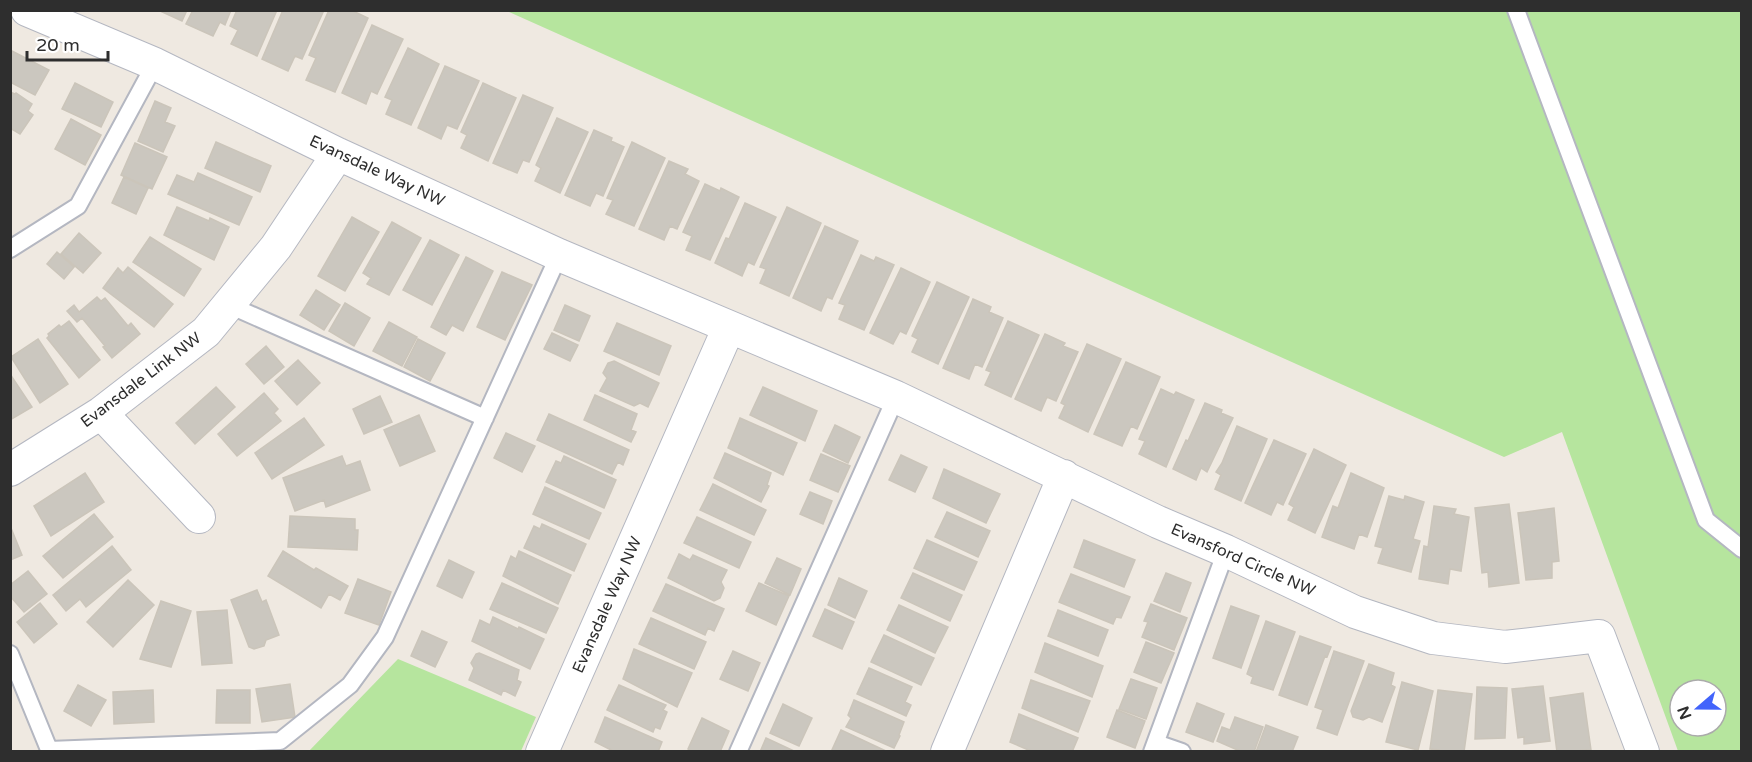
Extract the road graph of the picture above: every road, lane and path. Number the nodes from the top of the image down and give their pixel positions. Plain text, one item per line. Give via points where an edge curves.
1 (27, 10) edge
2 (1516, 10) edge
3 (155, 64) junction
4 (338, 154) junction
5 (10, 249) edge
6 (559, 255) junction
7 (229, 305) junction
8 (729, 327) junction
9 (896, 397) junction
10 (101, 413) junction
11 (485, 418) junction
12 (10, 470) edge
13 (1064, 476) junction
14 (199, 517) dead end
15 (1742, 549) edge
16 (1226, 551) junction
17 (10, 654) edge
18 (1154, 747) edge
19 (50, 751) edge
20 (542, 752) edge
21 (738, 752) edge
22 (947, 752) edge
23 (1182, 752) edge
24 (1643, 752) edge

1 - 3 street, Evansdale Way NW
2 - 15 lane via 1706,519
3 - 4 street, Evansdale Way NW
3 - 5 lane via 78,206
4 - 6 street, Evansdale Way NW
4 - 7 street, Evansdale Link NW via 276,247
6 - 8 street, Evansdale Way NW
6 - 11 lane
7 - 10 street, Evansdale Link NW via 206,332
7 - 11 lane
8 - 9 street, Evansdale Way NW
8 - 20 street, Evansdale Way NW
9 - 13 street, Evansdale Way NW
9 - 21 lane
10 - 12 street, Evansdale Link NW
10 - 14 street
11 - 19 lane via 385,637 350,685 280,741
13 - 16 street, Evansford Circle NW
13 - 22 street
16 - 18 lane
16 - 24 street, Evansford Circle NW via 1356,612 1433,638 1505,648 1599,636
17 - 19 lane
18 - 23 lane

